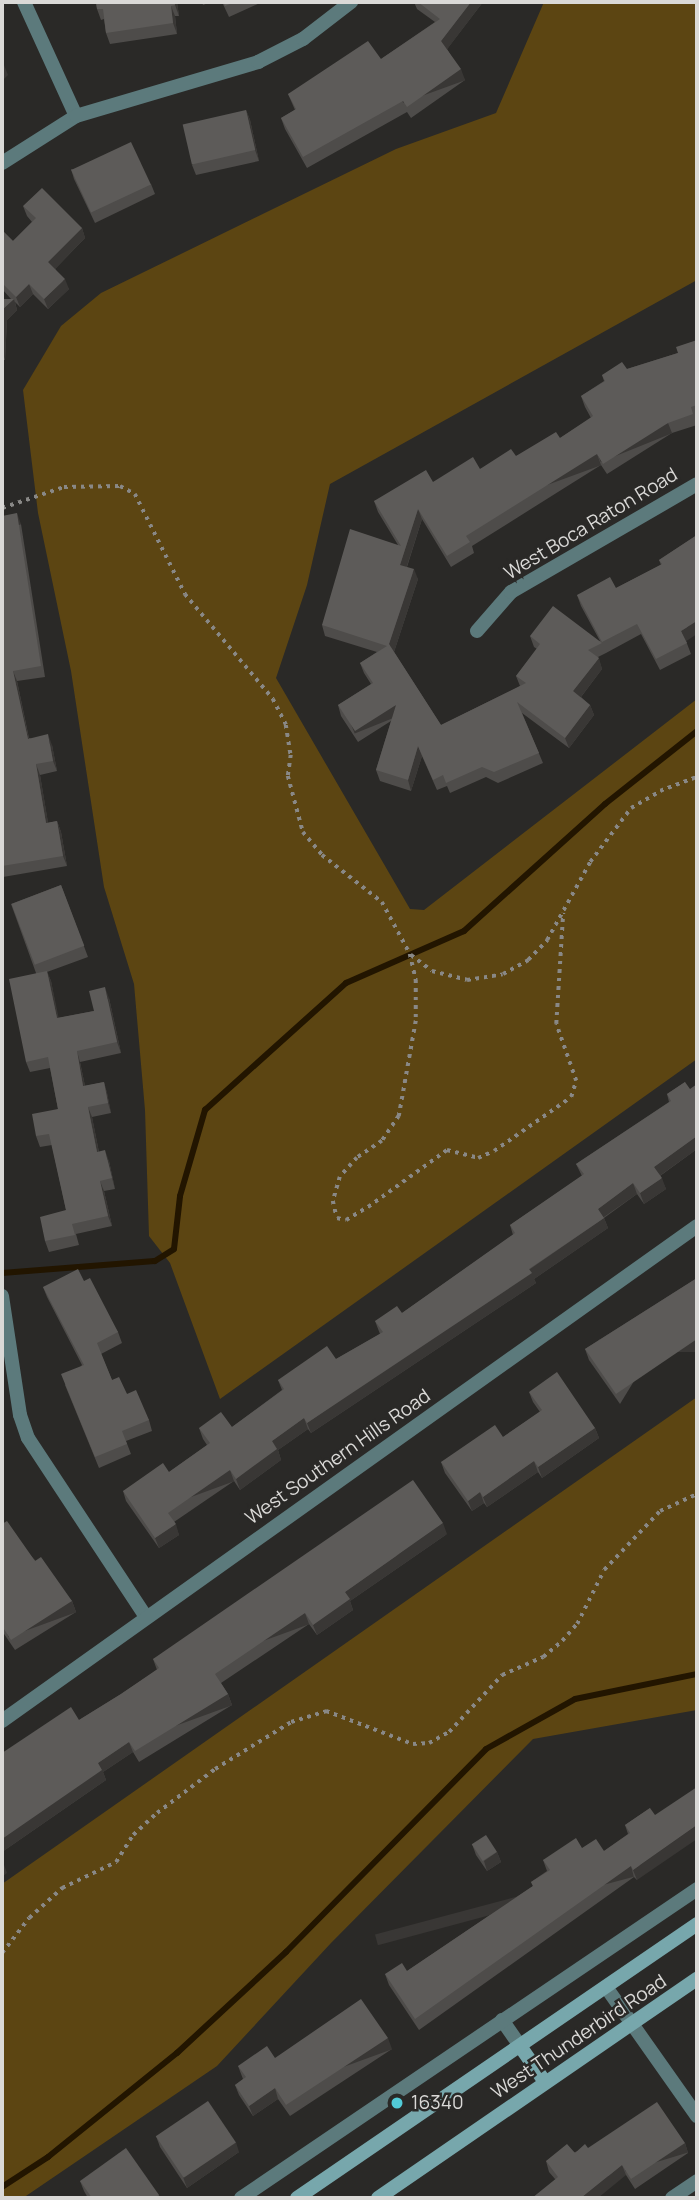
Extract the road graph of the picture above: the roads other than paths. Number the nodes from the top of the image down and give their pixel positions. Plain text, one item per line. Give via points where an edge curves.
1 (24, 2) edge
2 (351, 2) edge
3 (76, 117) junction
4 (2, 163) edge
5 (697, 484) edge
6 (477, 631) dead end
7 (697, 1226) edge
8 (2, 1296) edge
9 (146, 1616) junction
10 (2, 1721) edge
11 (697, 1889) edge
12 (697, 1924) edge
13 (697, 1979) edge
14 (606, 1987) junction
15 (502, 2020) junction
16 (632, 2024) junction
17 (520, 2046) junction
18 (545, 2082) junction
19 (697, 2116) edge
20 (697, 2181) edge
21 (241, 2198) edge
22 (297, 2198) edge
23 (378, 2198) edge
24 (672, 2198) edge

1 - 3 street
2 - 3 street via 303,39 258,62
3 - 4 street
5 - 6 street, West Boca Raton Road via 511,592
7 - 9 street, West Southern Hills Road
8 - 9 street via 20,1415 28,1438
9 - 10 street, West Southern Hills Road
11 - 15 street
12 - 14 main road, West Thunderbird Road
13 - 16 main road, West Thunderbird Road
14 - 16 street
14 - 17 main road, West Thunderbird Road
15 - 17 street, West Thunderbird Road
15 - 21 street
16 - 18 main road, West Thunderbird Road
16 - 19 street
17 - 18 main road
17 - 22 main road, West Thunderbird Road
18 - 23 main road, West Thunderbird Road
20 - 24 street

